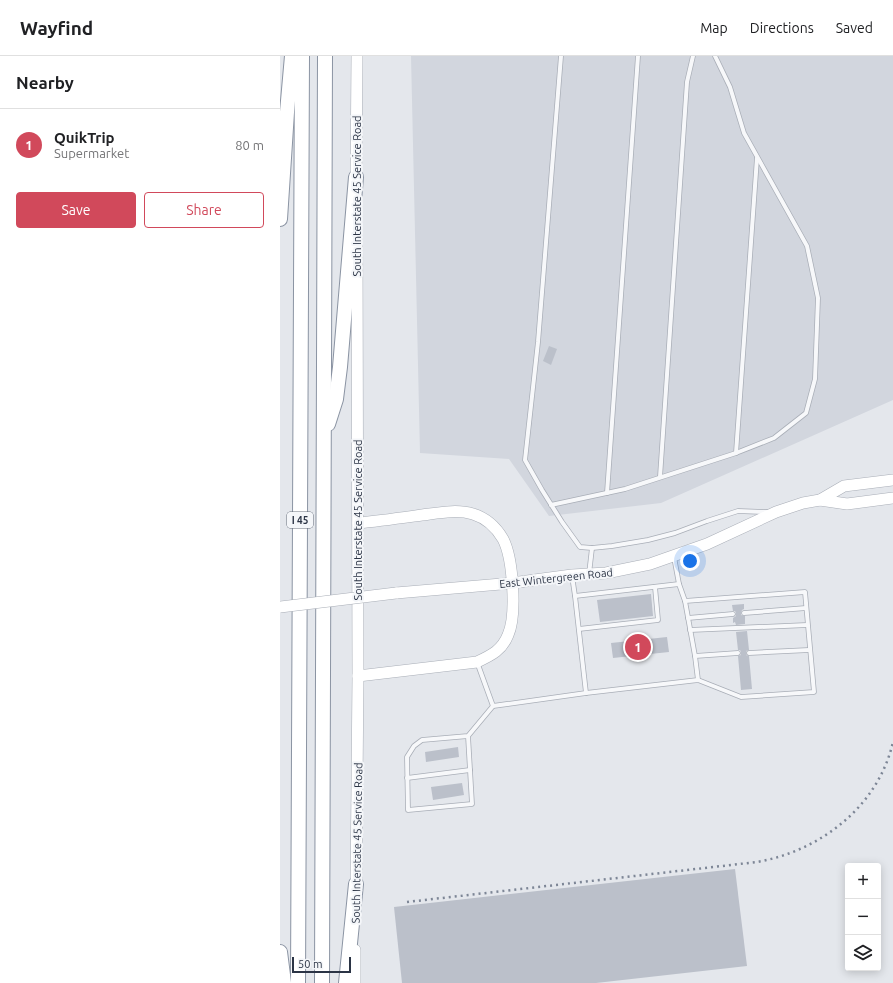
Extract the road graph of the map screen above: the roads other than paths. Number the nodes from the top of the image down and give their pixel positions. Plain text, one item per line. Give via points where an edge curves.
1 (292, 56) edge
2 (302, 56) edge
3 (325, 56) edge
4 (357, 56) edge
5 (561, 56) edge
6 (638, 56) edge
7 (693, 56) edge
8 (716, 56) edge
9 (757, 158) junction
10 (356, 177) junction
11 (280, 218) edge
12 (324, 440) junction
13 (736, 453) junction
14 (660, 478) junction
15 (893, 480) edge
16 (607, 493) junction
17 (893, 498) edge
18 (820, 500) junction
19 (551, 505) junction
20 (776, 512) junction
21 (358, 523) junction
22 (592, 548) junction
23 (674, 556) junction
24 (589, 574) junction
25 (572, 575) junction
26 (512, 583) junction
27 (679, 584) junction
28 (655, 587) junction
29 (575, 596) junction
30 (685, 601) junction
31 (280, 607) edge
32 (806, 608) junction
33 (744, 613) dead end
34 (733, 614) dead end
35 (688, 618) junction
36 (807, 625) junction
37 (579, 629) junction
38 (690, 630) junction
39 (810, 650) junction
40 (749, 653) dead end
41 (738, 654) dead end
42 (695, 656) junction
43 (477, 662) junction
44 (358, 676) junction
45 (698, 680) junction
46 (586, 693) junction
47 (494, 706) junction
48 (468, 736) junction
49 (470, 770) junction
50 (407, 778) junction
51 (356, 884) junction
52 (280, 952) edge
53 (284, 983) edge
54 (298, 983) edge
55 (322, 983) edge
56 (346, 983) edge
57 (355, 983) edge

1 - 11 highway
2 - 54 highway, I 45
3 - 12 highway, I 45
4 - 10 main road, South Interstate 45 Service Road
5 - 19 lane via 538,342 524,460
6 - 16 lane
7 - 14 lane via 687,82
8 - 9 lane via 730,87 744,133
9 - 13 lane
9 - 13 lane via 806,246 818,298 815,379 806,413 774,438
10 - 12 highway via 336,399
10 - 21 main road, South Interstate 45 Service Road
12 - 55 highway, I 45
13 - 14 lane
14 - 16 lane
15 - 18 main road via 844,486
16 - 19 lane
17 - 18 main road via 847,504
18 - 20 main road, East Wintergreen Road
19 - 22 lane via 580,546
20 - 22 lane via 738,511 648,540
20 - 23 main road, East Wintergreen Road via 707,544
21 - 26 main road via 450,512 473,514 487,521 502,538 508,553
21 - 44 main road, South Interstate 45 Service Road
22 - 24 lane
23 - 24 main road, East Wintergreen Road via 650,564
23 - 27 lane
24 - 25 main road, East Wintergreen Road
25 - 26 main road, East Wintergreen Road
25 - 29 lane
26 - 31 main road, East Wintergreen Road, bridge
26 - 43 main road via 512,625 508,635 497,652
27 - 28 lane
27 - 30 lane
28 - 29 lane
28 - 37 lane via 658,620
29 - 37 lane
30 - 32 lane via 805,592
30 - 35 lane
32 - 33 lane
32 - 36 lane
34 - 35 lane
35 - 38 lane
36 - 38 lane
36 - 39 lane
37 - 46 lane
38 - 42 lane
39 - 40 lane
39 - 45 lane via 814,692 741,697
41 - 42 lane
42 - 45 lane
43 - 44 main road
43 - 47 lane
44 - 51 main road, South Interstate 45 Service Road
45 - 46 lane
46 - 47 lane
47 - 48 lane
48 - 49 lane
48 - 50 lane via 422,740 414,746 407,757
49 - 50 lane
49 - 50 lane via 472,804 408,810
51 - 56 highway
51 - 57 main road, South Interstate 45 Service Road
52 - 53 highway

